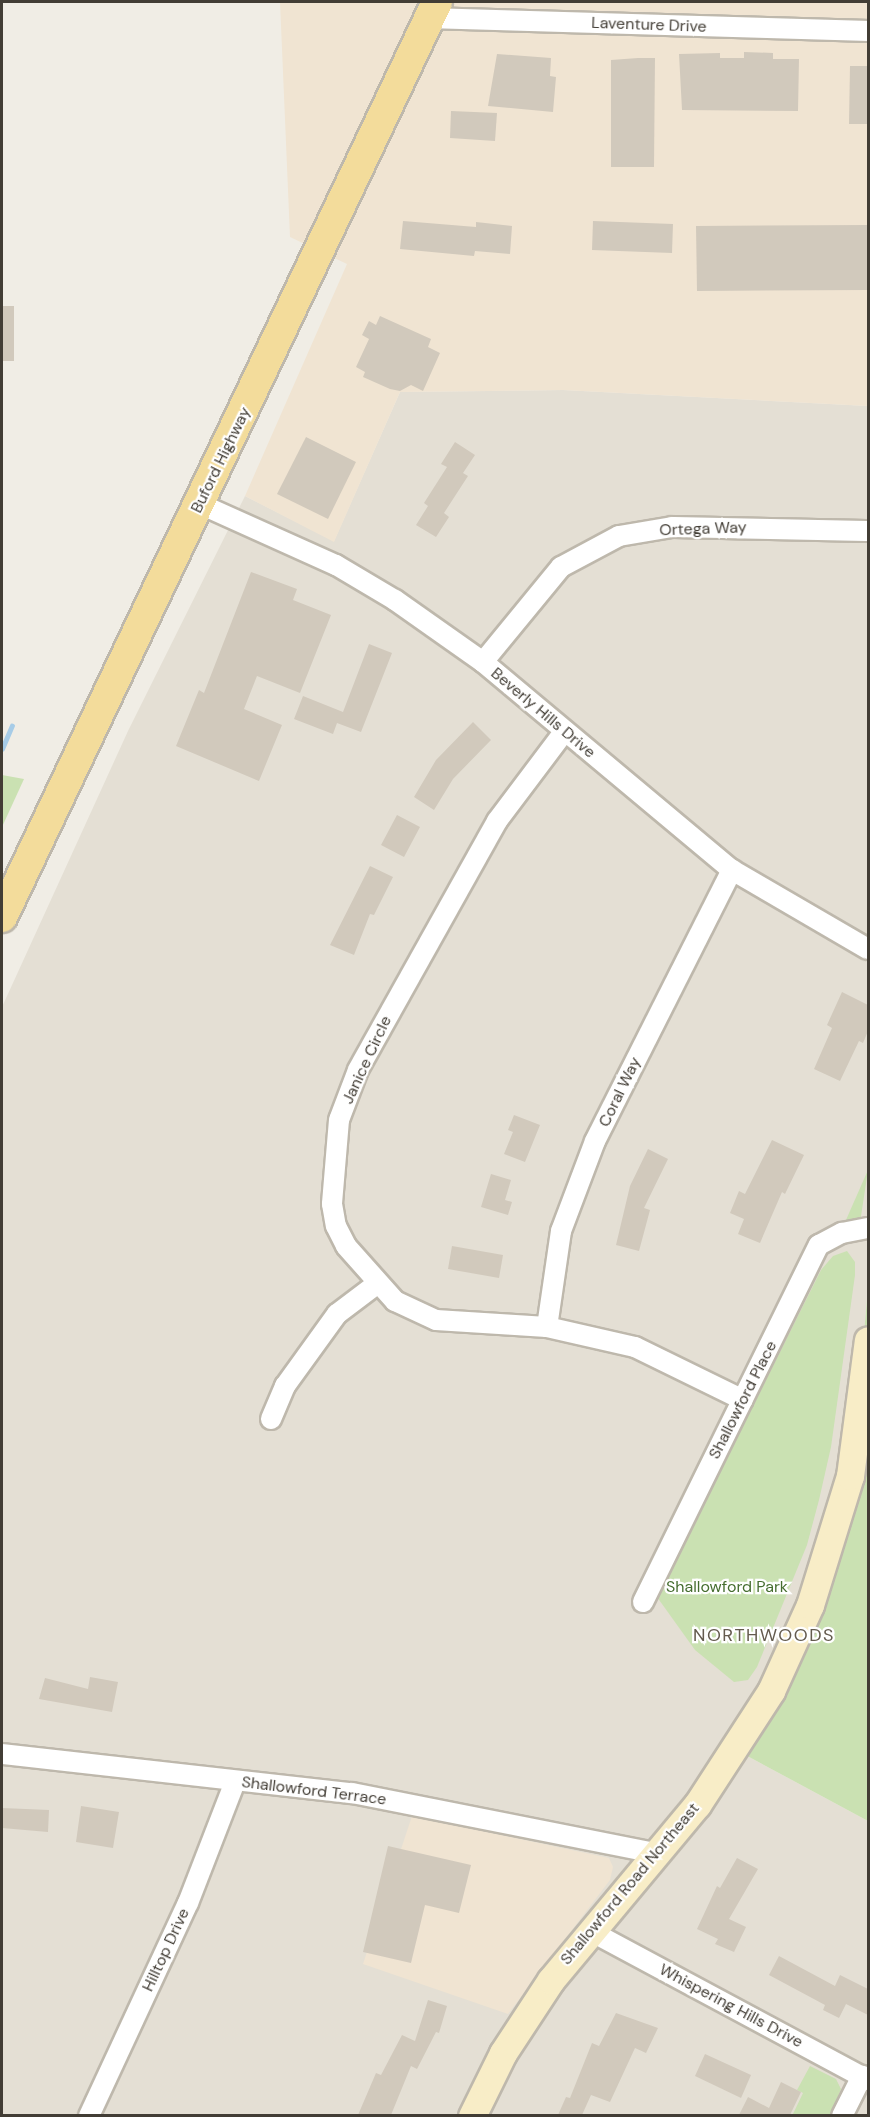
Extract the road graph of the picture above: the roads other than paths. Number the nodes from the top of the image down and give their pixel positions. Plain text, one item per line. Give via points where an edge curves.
1 (433, 10) edge
2 (868, 31) edge
3 (200, 504) junction
4 (868, 531) edge
5 (483, 662) junction
6 (564, 732) junction
7 (732, 870) junction
8 (2, 917) edge
9 (868, 949) edge
10 (868, 1228) edge
11 (378, 1283) junction
12 (547, 1327) junction
13 (868, 1340) edge
14 (742, 1400) junction
15 (271, 1419) dead end
16 (643, 1602) dead end
17 (2, 1754) edge
18 (235, 1782) junction
19 (659, 1854) junction
20 (594, 1933) junction
21 (865, 2078) edge
22 (89, 2115) edge
23 (472, 2115) edge
24 (842, 2115) edge

1 - 2 street, Laventure Drive
1 - 3 main road, Buford Highway
3 - 5 street, Beverly Hills Drive via 336,565 395,600
3 - 8 main road, Buford Highway
4 - 5 street, Ortega Way via 672,526 619,536 561,567
5 - 6 street, Beverly Hills Drive
6 - 7 street, Beverly Hills Drive
6 - 11 street, Janice Circle via 491,831 358,1070 339,1120 332,1204 336,1226 346,1246
7 - 9 street, Beverly Hills Drive
7 - 12 street, Coral Way via 595,1141 561,1231
10 - 14 street, Shallowford Place via 842,1233 819,1245
11 - 12 street, Janice Circle via 395,1301 436,1320
11 - 15 street via 331,1321 285,1386
12 - 14 street, Janice Circle via 635,1347
13 - 19 street, Shallowford Road Northeast via 850,1476 810,1605 771,1691 697,1804
14 - 16 street, Shallowford Place
17 - 18 street, Shallowford Terrace
18 - 19 street, Shallowford Terrace via 352,1793
18 - 22 street, Hilltop Drive via 188,1903
19 - 20 street, Shallowford Road Northeast
20 - 21 street, Whispering Hills Drive
20 - 23 street, Shallowford Road Northeast via 531,2008
21 - 24 street

